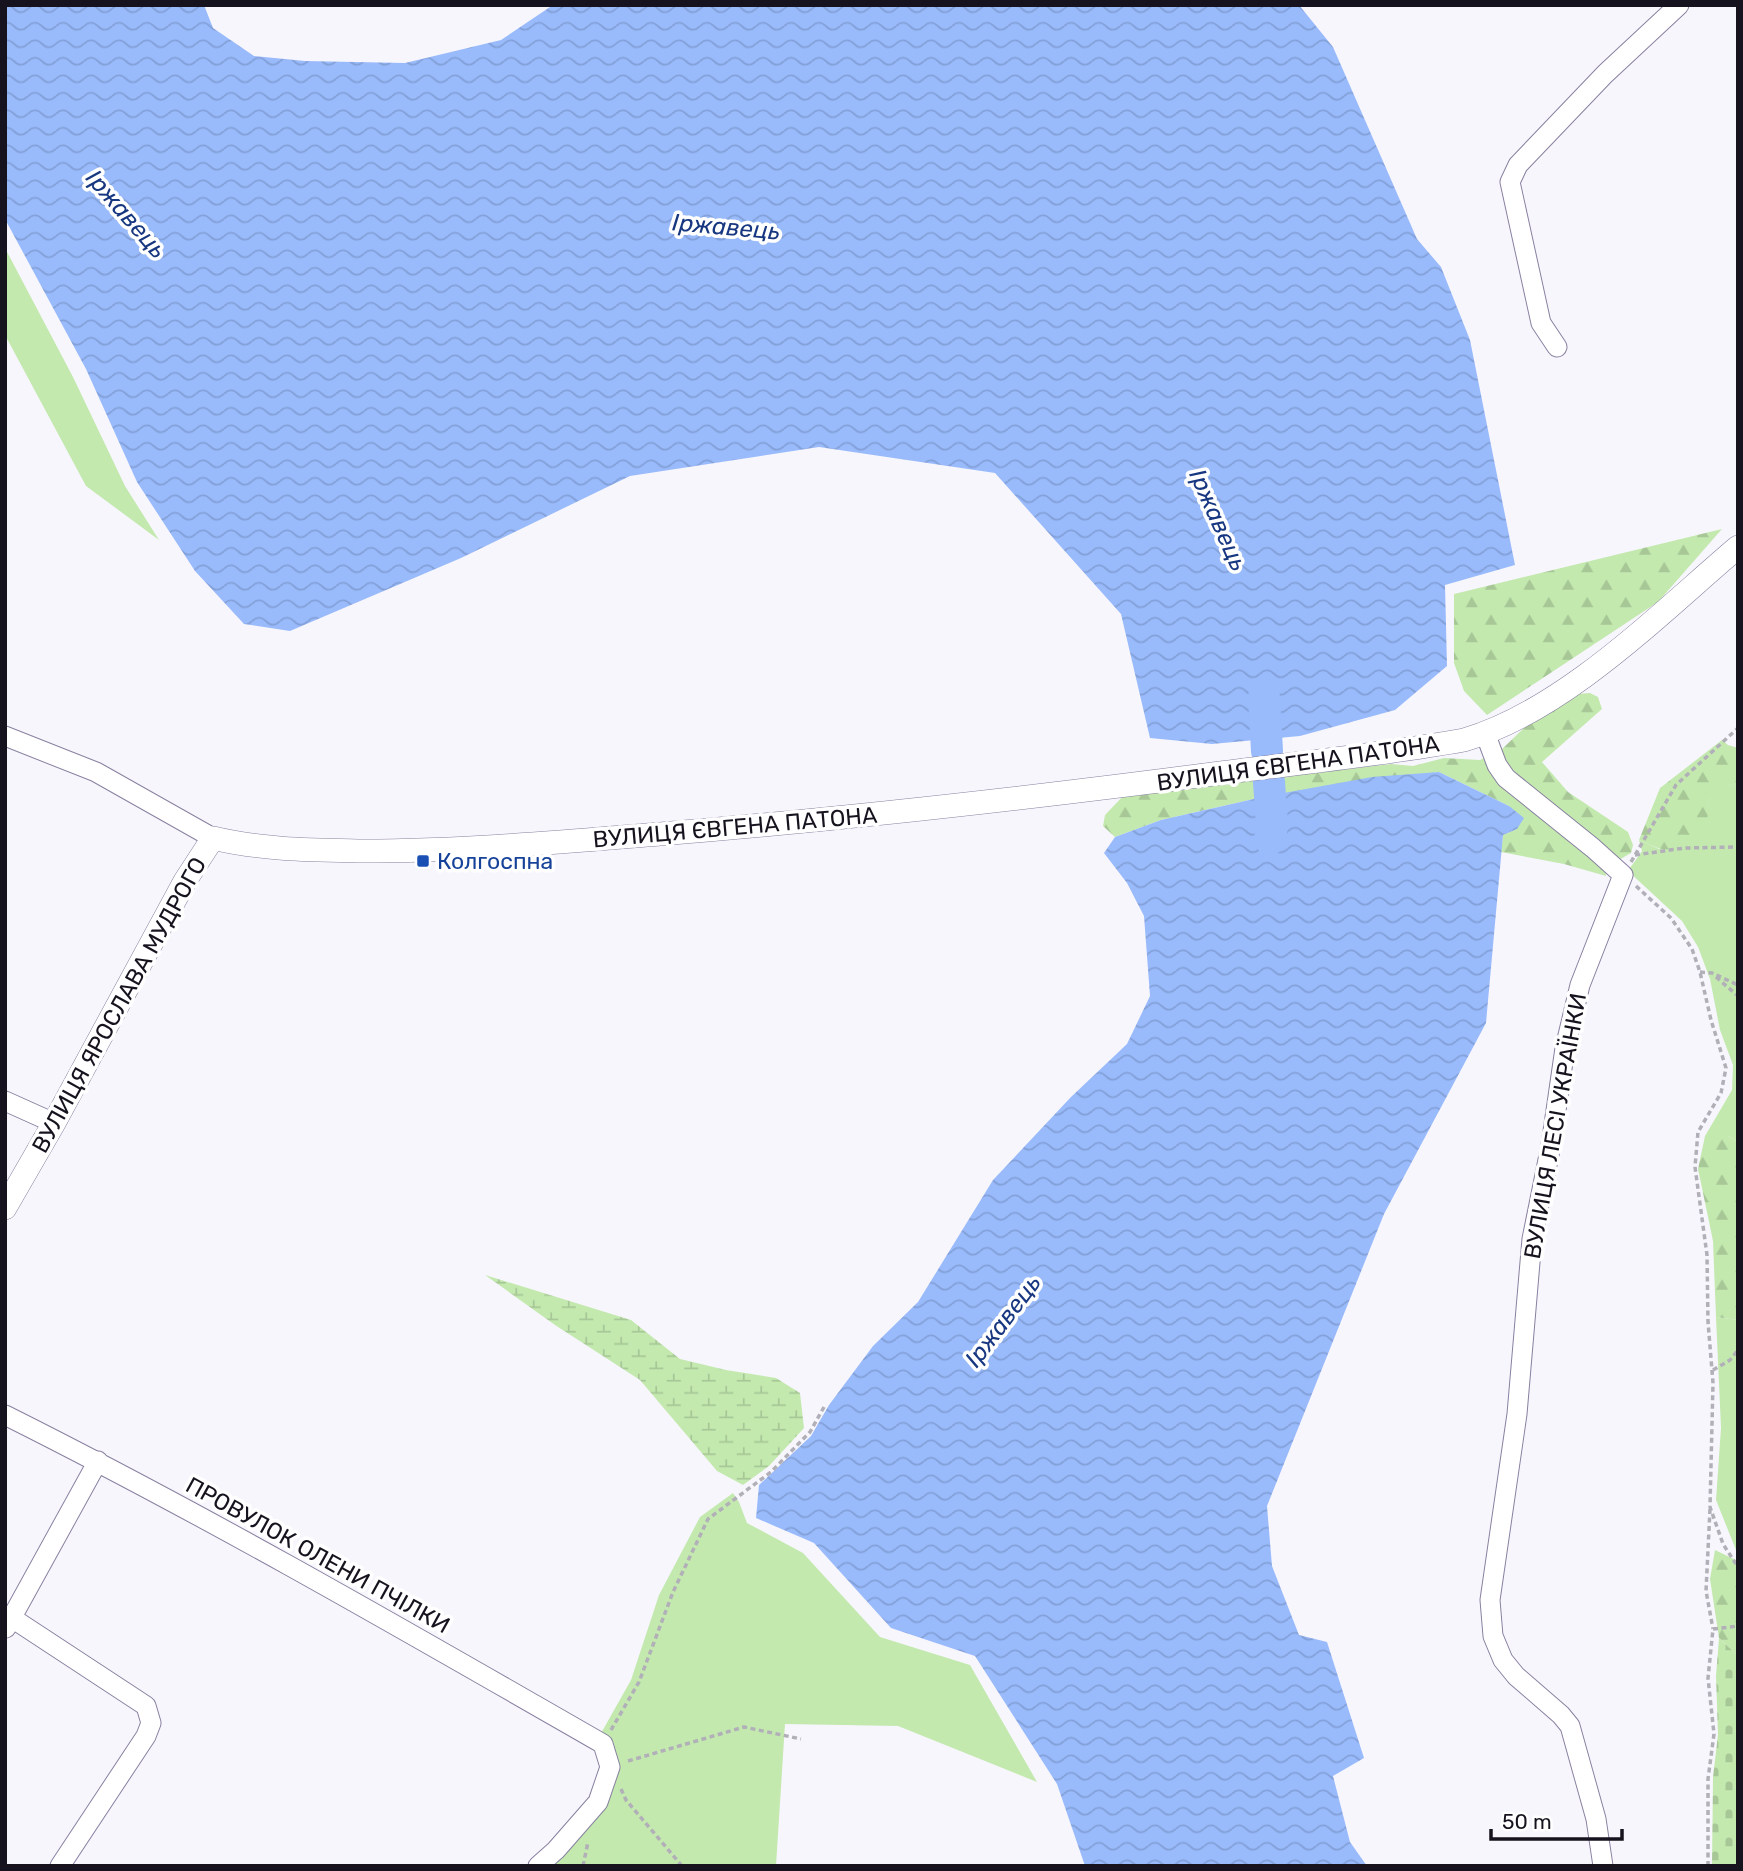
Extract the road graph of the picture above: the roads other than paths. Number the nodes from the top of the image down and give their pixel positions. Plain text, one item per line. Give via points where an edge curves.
1 (1679, 5) edge
2 (1557, 347) dead end
3 (1738, 547) edge
4 (1485, 733) junction
5 (5, 736) edge
6 (213, 838) junction
7 (5, 1101) edge
8 (54, 1123) junction
9 (5, 1208) edge
10 (5, 1415) edge
11 (98, 1461) junction
12 (9, 1624) edge
13 (60, 1866) edge
14 (538, 1866) edge
15 (1603, 1866) edge

1 - 2 street via 1518,164 1510,183 1541,323
3 - 4 street via 1595,667 1529,712
4 - 6 street, ВУЛИЦЯ ЄВГЕНА ПАТОНА via 1429,746 757,826 423,851 253,846
4 - 15 street, ВУЛИЦЯ ЛЕСІ УКРАЇНКИ via 1506,778 1623,875 1587,965 1567,1037 1532,1239 1517,1414 1490,1600 1493,1636 1503,1660 1570,1727 1596,1819
5 - 6 street, ВУЛИЦЯ ЄВГЕНА ПАТОНА via 96,772
6 - 8 street, ВУЛИЦЯ ЯРОСЛАВА МУДРОГО via 185,881
7 - 8 street
8 - 9 street, ВУЛИЦЯ ЯРОСЛАВА МУДРОГО
10 - 11 street, ПРОВУЛОК ОЛЕНИ ПЧІЛКИ
11 - 12 street
11 - 14 street, ПРОВУЛОК ОЛЕНИ ПЧІЛКИ via 603,1744 610,1767 598,1802
12 - 13 street via 146,1706 151,1723

